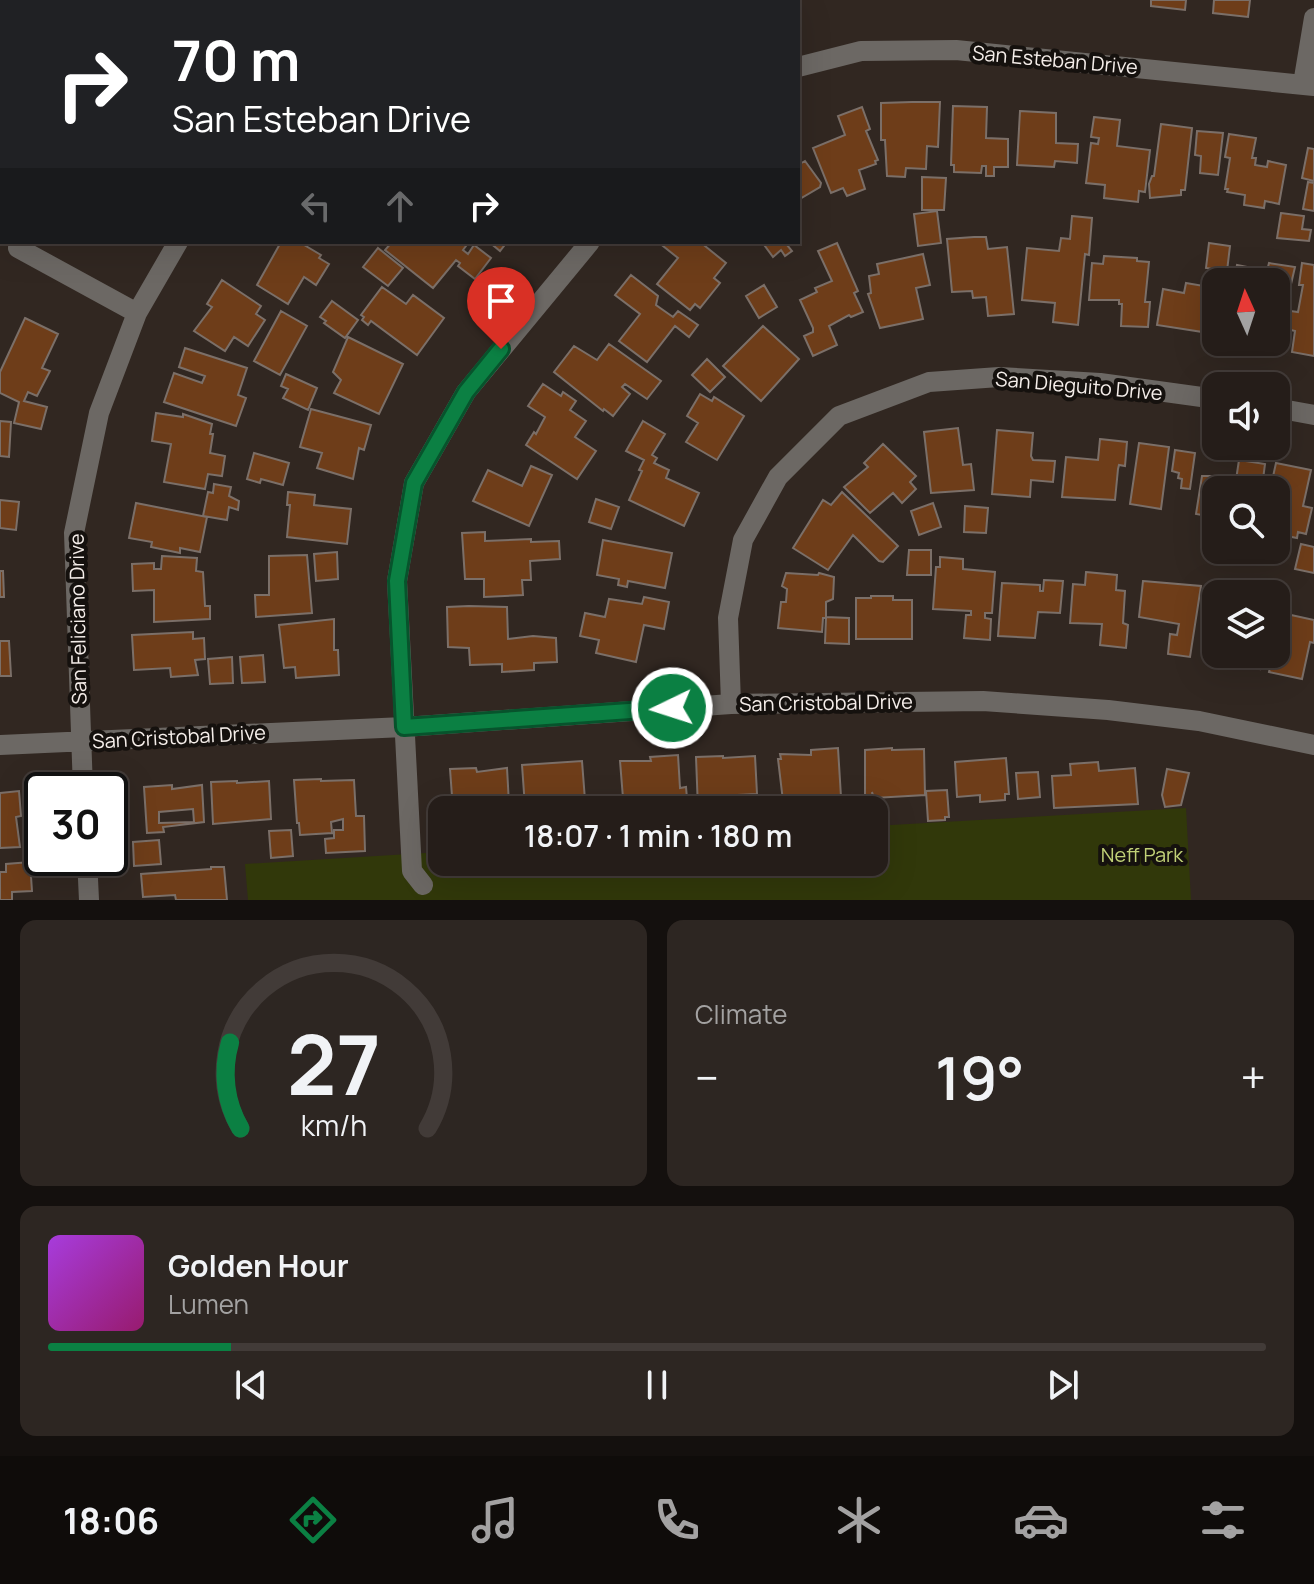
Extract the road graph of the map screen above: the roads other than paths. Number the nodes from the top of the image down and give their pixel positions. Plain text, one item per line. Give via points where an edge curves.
1 (1314, 18) edge
2 (800, 66) edge
3 (1309, 85) edge
4 (177, 244) edge
5 (588, 244) edge
6 (18, 248) dead end
7 (137, 313) junction
8 (1202, 397) edge
9 (1290, 411) edge
10 (1314, 415) edge
11 (731, 704) junction
12 (404, 727) junction
13 (80, 742) junction
14 (0, 745) edge
15 (1314, 745) edge
16 (82, 772) edge
17 (88, 876) edge
18 (423, 885) dead end
19 (89, 900) edge

1 - 3 street
2 - 3 street, San Esteban Drive via 861,51 956,50
4 - 7 street, San Feliciano Drive
5 - 12 street via 466,392 414,483 397,581
6 - 7 street
7 - 13 street, San Feliciano Drive via 99,413 74,533
8 - 11 street, San Dieguito Drive via 999,377 929,382 839,416 778,477 743,540 728,618
9 - 10 street
11 - 12 street, San Cristobal Drive
11 - 15 street, San Cristobal Drive via 983,701 1092,708 1199,721
12 - 13 street, San Cristobal Drive
12 - 18 street via 412,871
13 - 14 street, San Cristobal Drive
13 - 16 street, San Feliciano Drive
17 - 19 street

